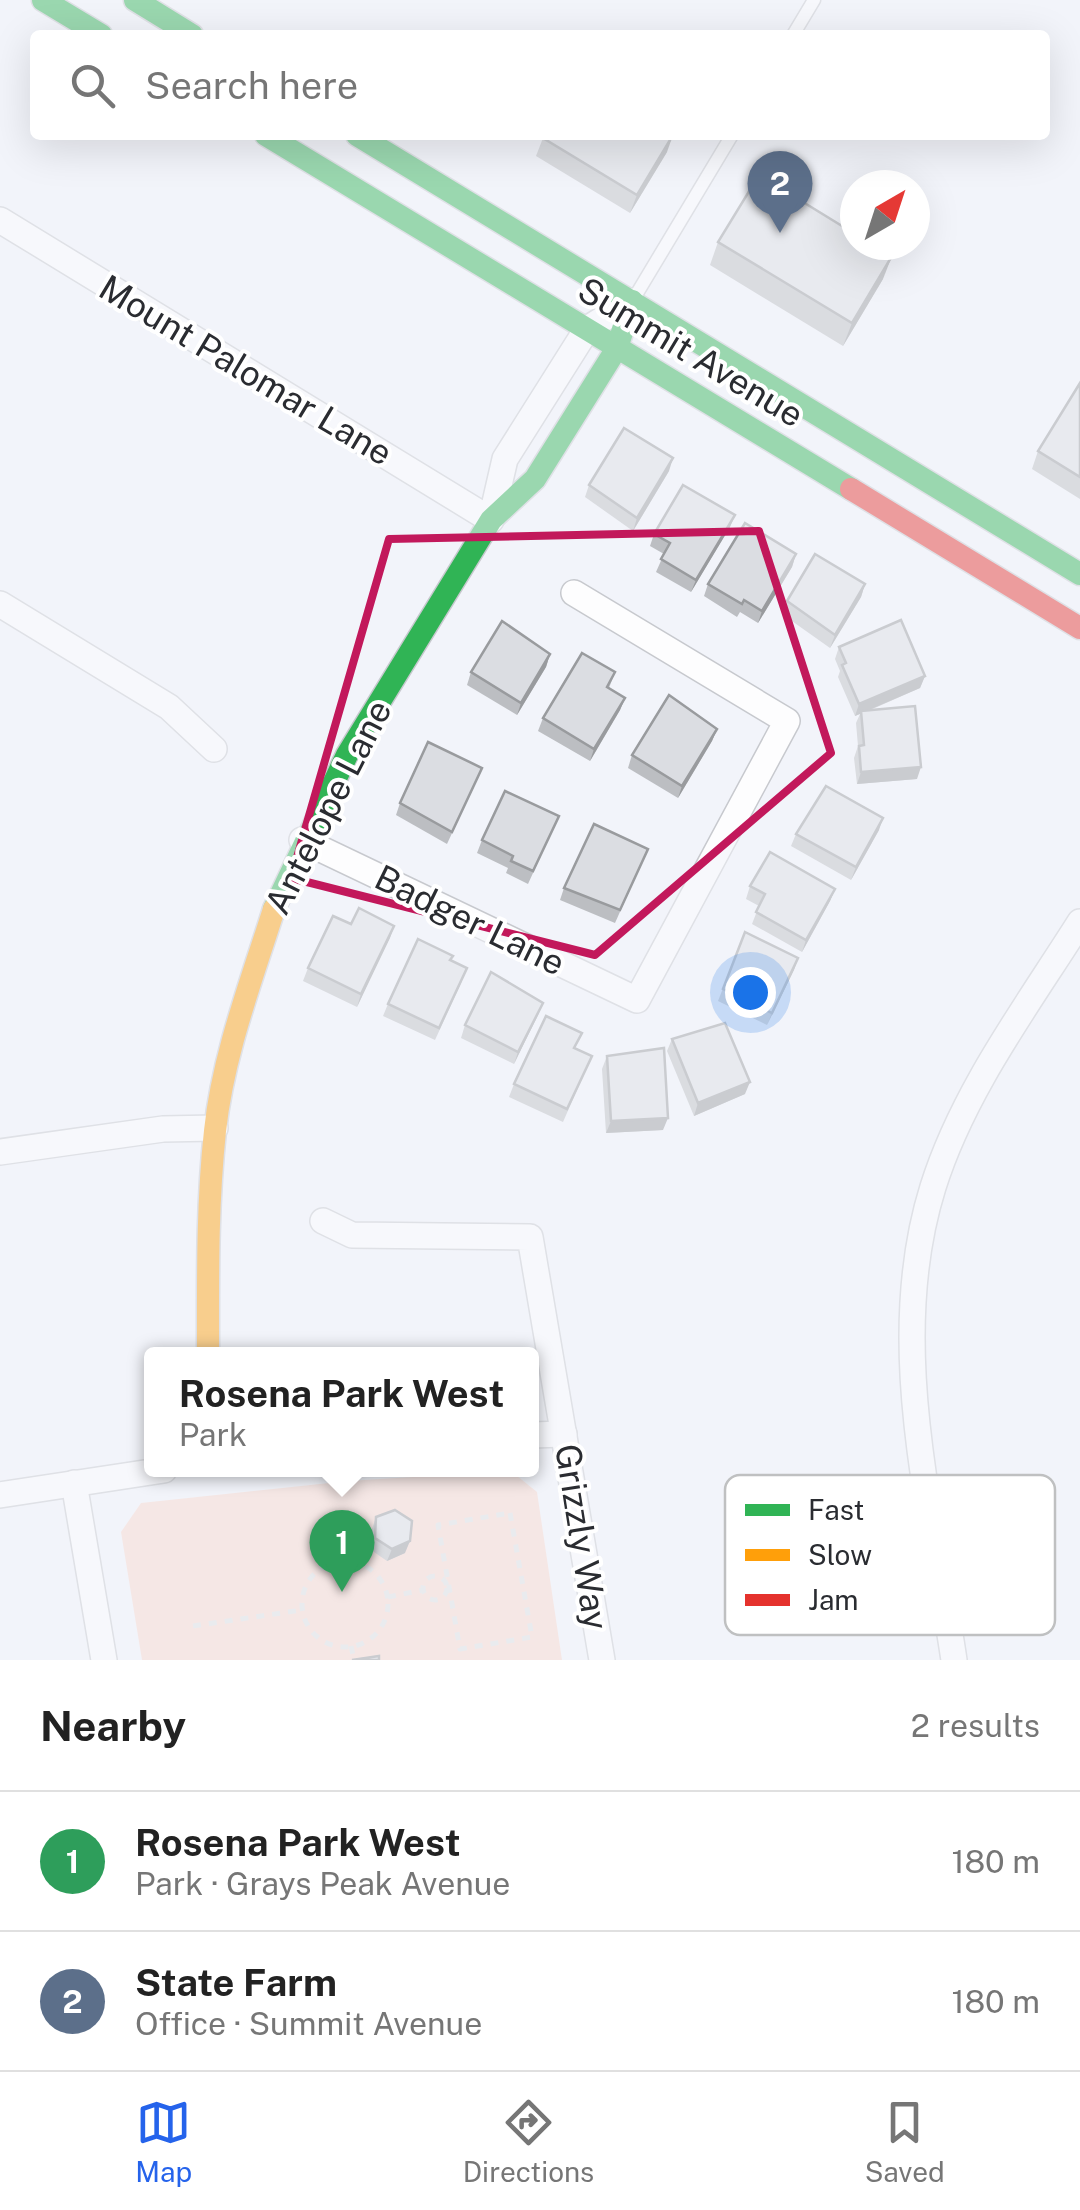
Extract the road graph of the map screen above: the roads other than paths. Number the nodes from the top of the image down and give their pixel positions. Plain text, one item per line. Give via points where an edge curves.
1 (43, 0) edge
2 (135, 0) edge
3 (814, 0) edge
4 (93, 30) edge
5 (184, 30) edge
6 (796, 30) edge
7 (274, 140) edge
8 (366, 140) edge
9 (729, 140) edge
10 (0, 220) edge
11 (632, 301) junction
12 (587, 329) junction
13 (617, 348) junction
14 (491, 520) junction
15 (1080, 574) edge
16 (574, 592) dead end
17 (0, 604) edge
18 (1080, 628) edge
19 (214, 750) dead end
20 (302, 840) junction
21 (1080, 922) edge
22 (215, 1128) junction
23 (0, 1152) edge
24 (323, 1221) dead end
25 (208, 1347) edge
26 (564, 1434) junction
27 (539, 1435) edge
28 (144, 1473) edge
29 (926, 1475) edge
30 (74, 1483) junction
31 (0, 1495) edge
32 (950, 1635) edge
33 (104, 1660) edge
34 (602, 1660) edge
35 (954, 1660) edge

1 - 4 street
2 - 5 street
3 - 6 lane
7 - 12 street, Summit Avenue
8 - 11 street, Summit Avenue
9 - 11 lane
10 - 14 street, Mount Palomar Lane
11 - 12 street, Antelope Lane
11 - 13 street, Antelope Lane
11 - 15 street, Summit Avenue
12 - 13 street, Summit Avenue
12 - 14 street, Antelope Lane via 504,459
13 - 14 street, Antelope Lane via 535,479
13 - 18 street, Summit Avenue
14 - 20 street, Antelope Lane
16 - 20 street, Badger Lane via 788,721 637,1000
17 - 19 street via 169,708
20 - 22 street, Antelope Lane via 256,954
21 - 29 street via 978,1084 934,1186 912,1327
22 - 23 street via 163,1128
22 - 25 street, Antelope Lane
24 - 26 street, Grizzly Way via 352,1235 530,1238
26 - 27 street
26 - 34 street, Grizzly Way
28 - 30 street
30 - 31 street
30 - 33 street
32 - 35 street

